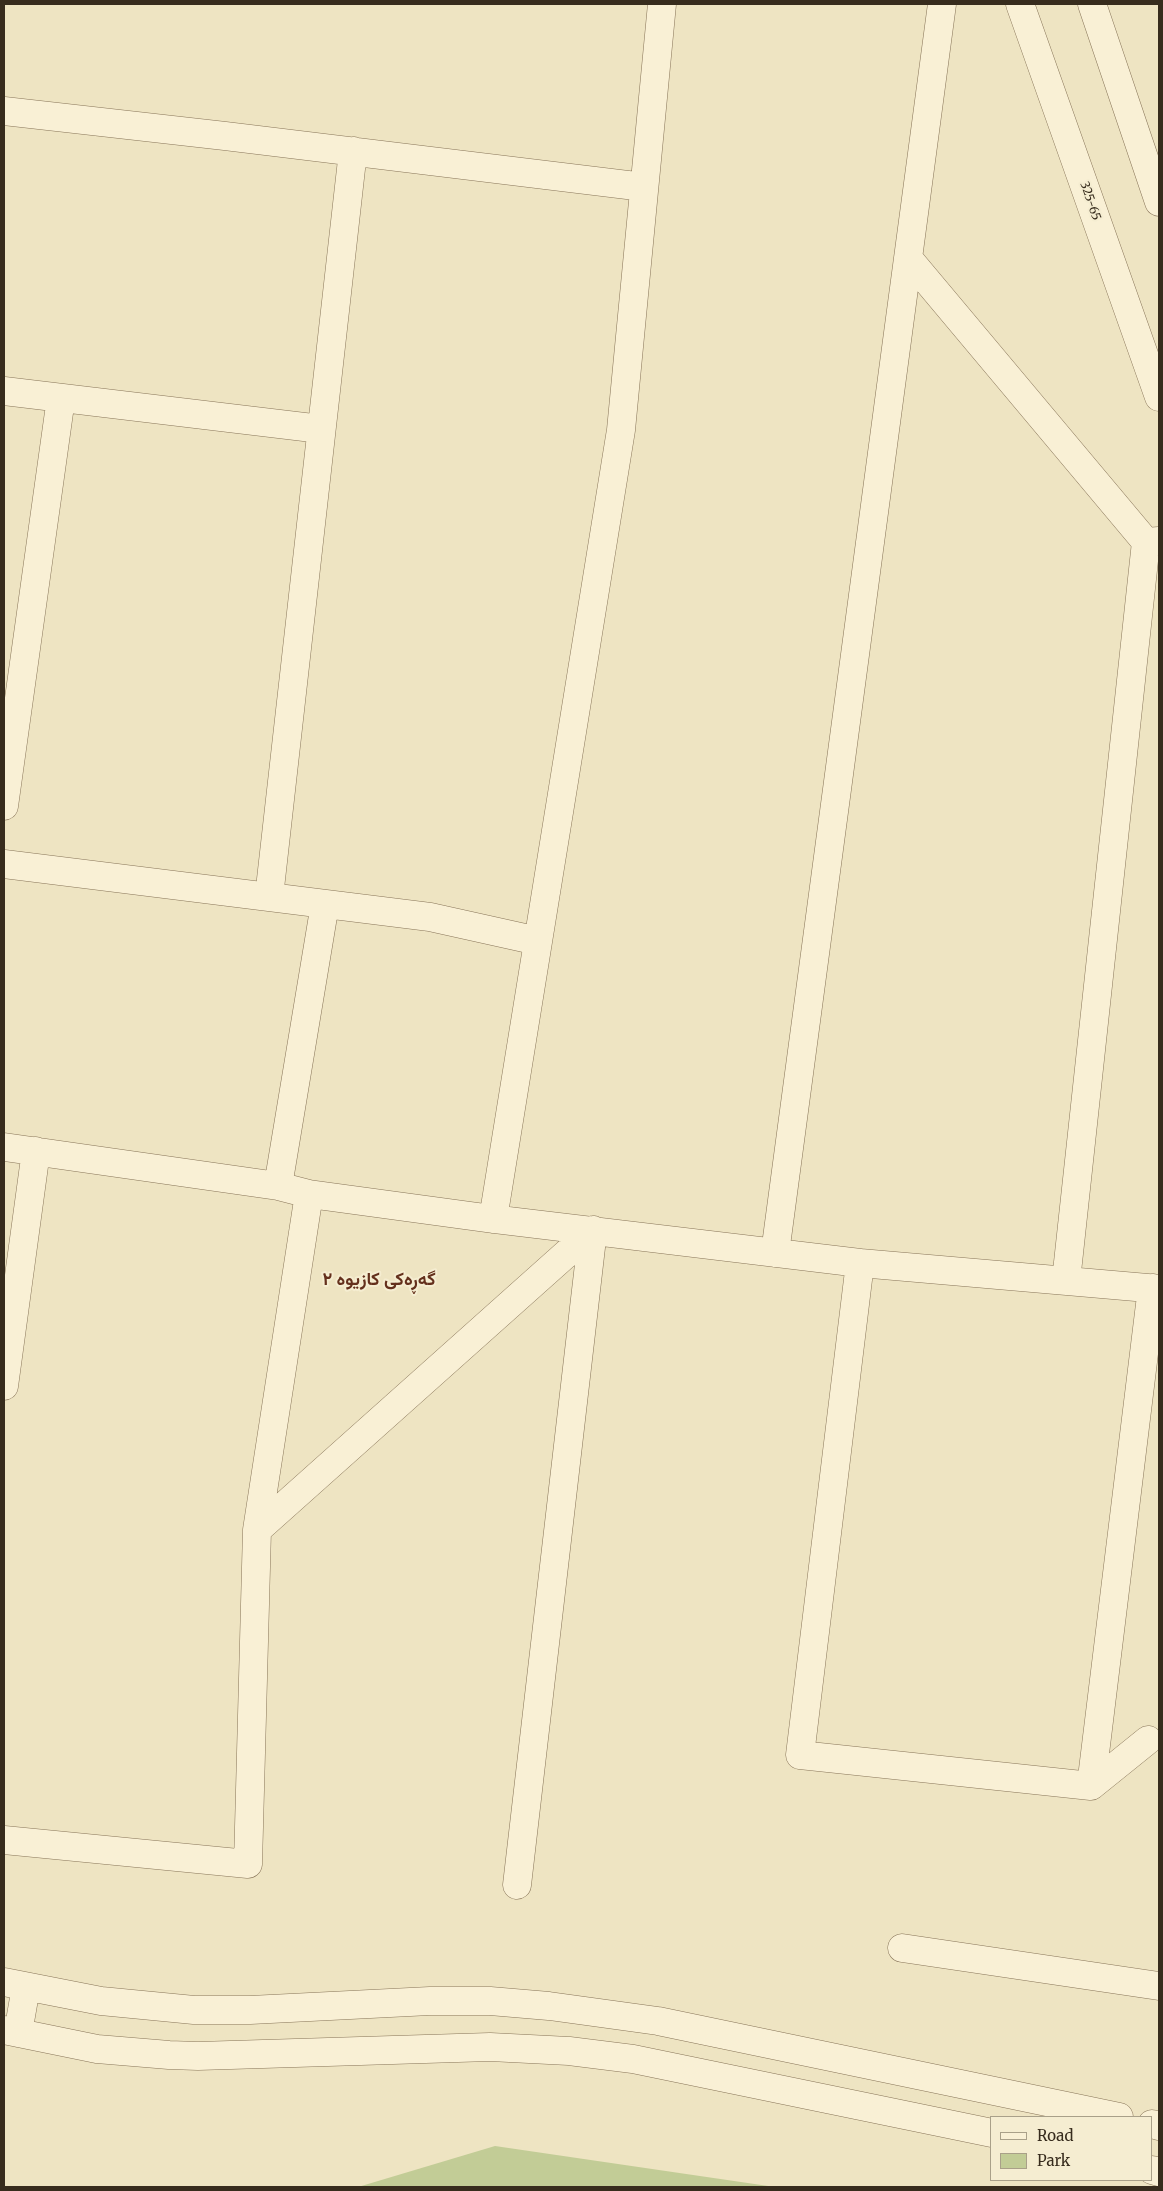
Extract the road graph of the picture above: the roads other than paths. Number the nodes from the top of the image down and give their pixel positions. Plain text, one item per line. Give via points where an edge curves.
1 (662, 4) edge
2 (942, 4) edge
3 (1020, 4) edge
4 (1092, 4) edge
5 (4, 111) edge
6 (353, 151) junction
7 (644, 187) junction
8 (1159, 202) edge
9 (908, 258) junction
10 (4, 392) edge
11 (1159, 397) edge
12 (61, 398) junction
13 (321, 429) junction
14 (1153, 541) edge
15 (4, 806) edge
16 (4, 864) edge
17 (269, 897) junction
18 (324, 904) junction
19 (538, 941) junction
20 (4, 1147) edge
21 (36, 1151) junction
22 (278, 1186) junction
23 (310, 1194) junction
24 (493, 1219) junction
25 (593, 1230) junction
26 (776, 1253) junction
27 (860, 1262) junction
28 (1066, 1281) junction
29 (1156, 1289) edge
30 (4, 1386) edge
31 (257, 1530) junction
32 (1097, 1734) junction
33 (1154, 1740) edge
34 (1090, 1786) junction
35 (4, 1840) edge
36 (517, 1885) dead end
37 (902, 1948) dead end
38 (15, 1985) edge
39 (1159, 1986) edge
40 (11, 2032) edge
41 (1114, 2116) edge
42 (990, 2133) edge

1 - 7 street
2 - 9 street
3 - 11 street, 325-65
4 - 8 street
5 - 6 street
6 - 7 street
6 - 13 street
7 - 19 street via 622,430
9 - 14 street
9 - 26 street
10 - 12 street
12 - 13 street
12 - 15 street
13 - 17 street
14 - 28 street
16 - 17 street
17 - 18 street
18 - 19 street via 430,917
18 - 22 street
19 - 24 street
20 - 21 street
21 - 22 street
21 - 30 street
22 - 23 street
23 - 24 street
23 - 31 street
24 - 25 street
25 - 26 street
25 - 31 street
25 - 36 street
26 - 27 street
27 - 28 street
27 - 34 street via 800,1755
28 - 29 street
29 - 32 street
31 - 35 street via 248,1864
32 - 33 street
32 - 34 street
33 - 34 street
37 - 39 street
38 - 40 street
38 - 41 street via 101,2001 194,2010 260,2010 430,2001 549,2006 658,2021
40 - 42 street via 97,2049 188,2056 447,2047 568,2051 643,2061

